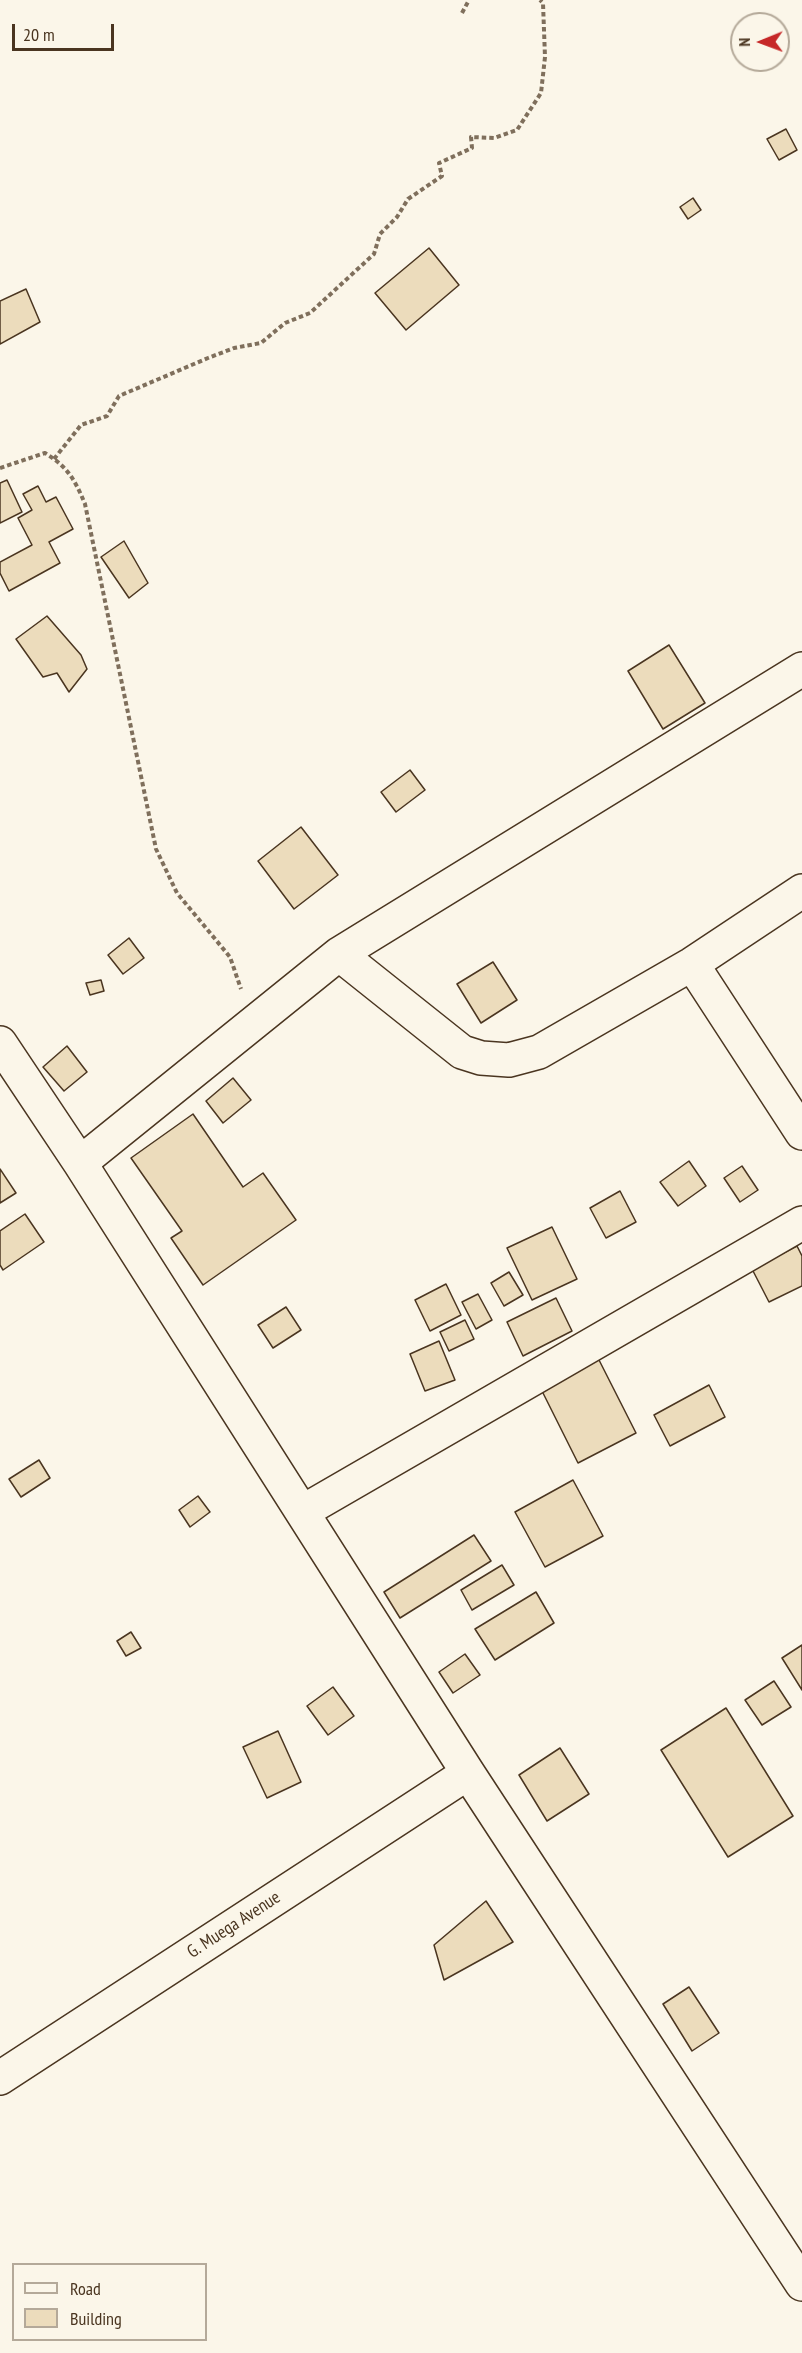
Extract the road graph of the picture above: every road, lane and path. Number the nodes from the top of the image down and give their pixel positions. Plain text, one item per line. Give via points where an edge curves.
1 (469, 0) edge
2 (540, 0) edge
3 (462, 13) dead end
4 (54, 459) junction
5 (0, 468) edge
6 (802, 669) edge
7 (802, 891) edge
8 (339, 954) junction
9 (692, 964) junction
10 (252, 1024) junction
11 (0, 1043) edge
12 (802, 1133) edge
13 (81, 1163) junction
14 (802, 1223) edge
15 (302, 1512) junction
16 (468, 1773) junction
17 (0, 2078) edge
18 (802, 2284) edge

1 - 3 path
2 - 4 path via 545,57 541,93 517,130 494,138 471,137 472,148 439,163 441,176 408,199 397,218 380,234 374,254 310,313 285,323 261,343 234,348 119,396 107,416 81,425
4 - 5 path via 45,453
4 - 10 path via 75,480 85,504 156,849 177,893 230,957
6 - 8 street
7 - 9 street
8 - 9 street via 462,1052 493,1060 539,1052
8 - 10 street
9 - 12 street
10 - 13 street
11 - 13 street
13 - 15 street
14 - 15 street
15 - 16 street
16 - 17 street, G. Muega Avenue
16 - 18 street

